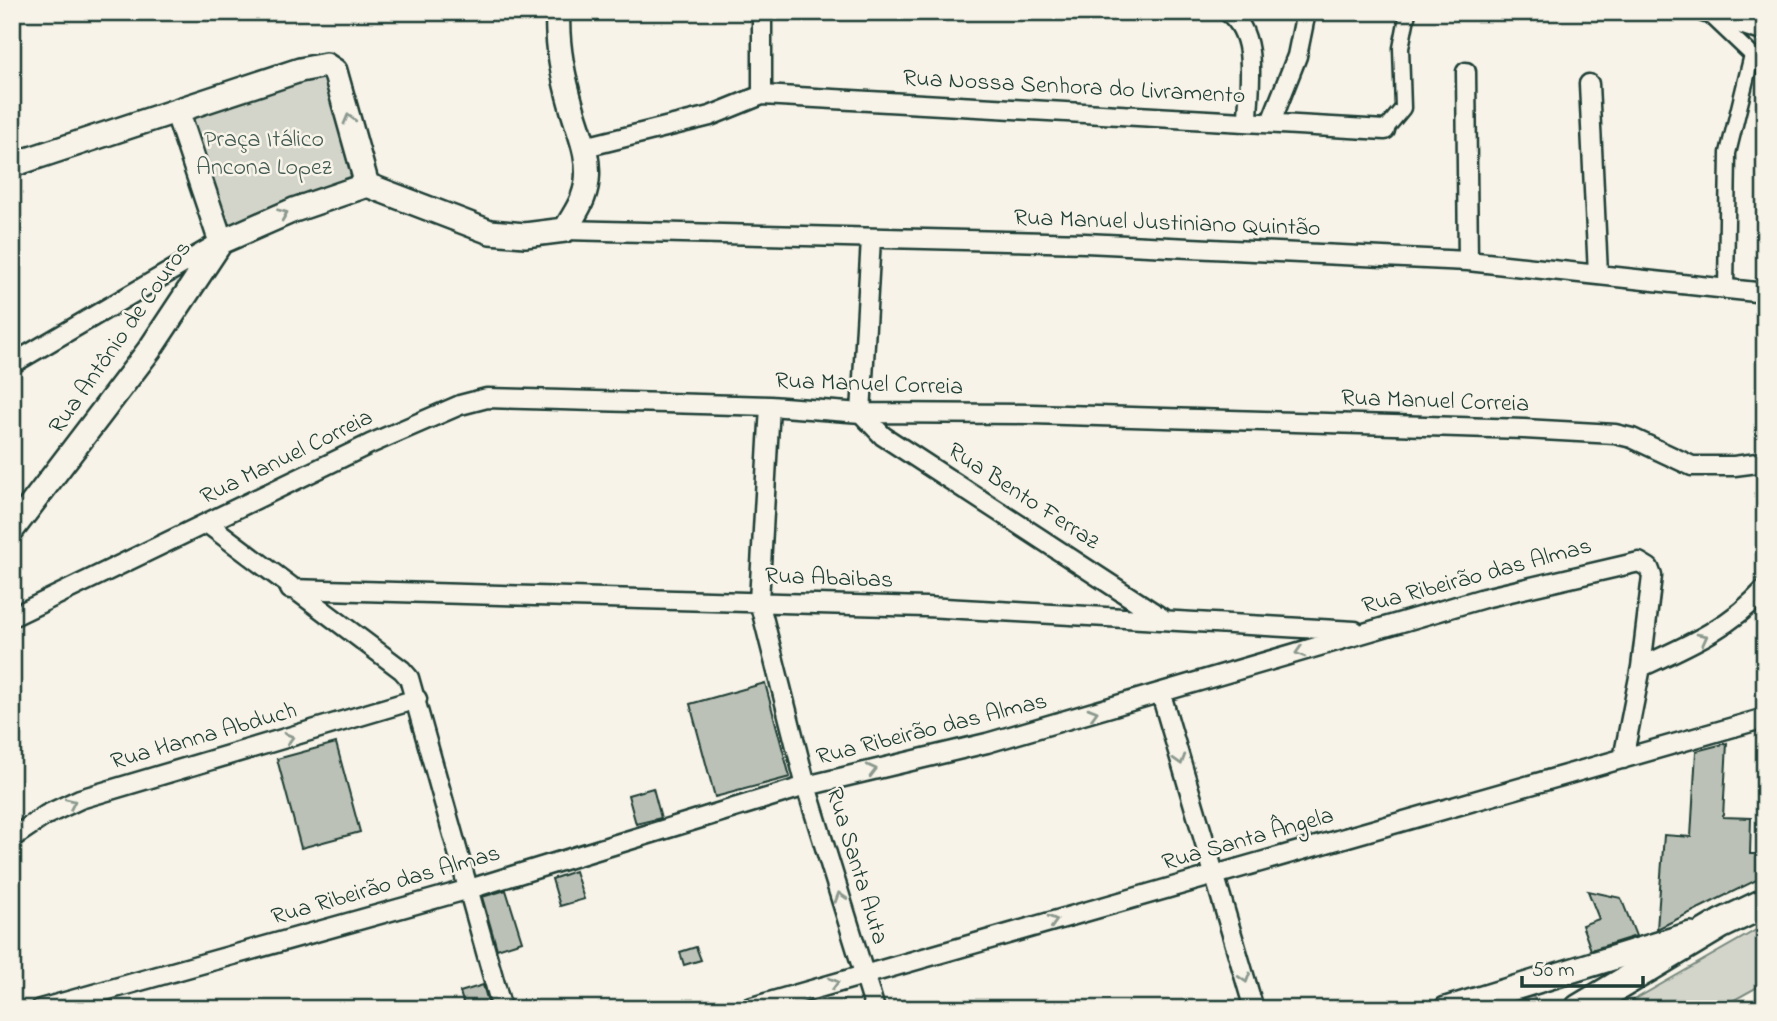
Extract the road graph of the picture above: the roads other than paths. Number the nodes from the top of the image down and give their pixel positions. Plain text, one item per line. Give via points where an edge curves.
1 (558, 12) edge
2 (762, 12) edge
3 (1228, 12) edge
4 (1306, 12) edge
5 (1408, 12) edge
6 (1705, 13) edge
7 (1765, 32) edge
8 (1466, 72) dead end
9 (1589, 84) dead end
10 (762, 95) junction
11 (177, 111) junction
12 (1248, 121) junction
13 (1271, 122) junction
14 (1385, 130) joint
15 (585, 147) junction
16 (12, 165) edge
17 (367, 185) junction
18 (565, 230) junction
19 (872, 239) junction
20 (221, 242) junction
21 (1468, 261) junction
22 (1598, 274) junction
23 (1726, 289) junction
24 (1765, 293) edge
25 (12, 364) edge
26 (769, 406) junction
27 (861, 413) junction
28 (1765, 462) edge
29 (208, 524) junction
30 (12, 530) edge
31 (290, 589) junction
32 (1765, 589) edge
33 (759, 601) junction
34 (12, 617) edge
35 (1162, 618) junction
36 (1366, 632) junction
37 (1641, 667) junction
38 (1161, 694) junction
39 (417, 699) junction
40 (1765, 718) edge
41 (1623, 758) junction
42 (806, 786) junction
43 (12, 838) edge
44 (1215, 876) junction
45 (466, 890) junction
46 (1765, 903) edge
47 (1721, 924) junction
48 (864, 975) junction
49 (40, 1009) edge
50 (502, 1009) edge
51 (745, 1009) edge
52 (875, 1009) edge
53 (1254, 1009) edge
54 (1446, 1009) edge
55 (1579, 1009) edge

1 - 15 street via 560,59
2 - 10 street
3 - 12 street via 1243,28 1249,48
4 - 13 street via 1297,56
5 - 14 street via 1401,48 1403,108
6 - 7 street
6 - 23 street via 1752,55 1728,153
8 - 21 street
9 - 22 street
10 - 12 street, Rua Nossa Senhora do Livramento
10 - 15 street via 710,116
11 - 16 street
17 -> 11 street via 332,67 300,70
11 - 20 street
12 - 13 street, Rua Nossa Senhora do Livramento
13 - 14 street, Rua Nossa Senhora do Livramento
15 - 18 street via 587,184
17 - 18 street via 490,232 525,235
20 -> 17 street
18 - 19 street, Rua Manuel Justiniano Quintão
19 - 21 street, Rua Manuel Justiniano Quintão via 1085,243
19 - 27 street
20 - 25 street
20 - 30 street, Rua Antônio de Couros via 150,349
21 - 22 street, Rua Manuel Justiniano Quintão
22 - 23 street, Rua Manuel Justiniano Quintão
23 - 24 street, Rua Manuel Justiniano Quintão
26 - 27 street, Rua Manuel Correia
26 - 29 street, Rua Manuel Correia via 474,400 370,444
26 - 33 street, Rua Santa Auta
27 - 28 street, Rua Manuel Correia via 1550,430 1632,438 1692,466
27 - 35 street, Rua Bento Ferraz via 883,436
29 - 31 street
29 - 34 street, Rua Manuel Correia
31 - 33 street, Rua Abaibas
31 - 39 street via 402,670
37 -> 32 street via 1723,626
33 - 35 street, Rua Abaibas
33 - 42 street, Rua Santa Auta
35 - 36 street, Rua Abaibas
36 - 37 street, Rua Ribeirão das Almas via 1484,598 1639,562 1652,576
36 -> 38 street, Rua Ribeirão das Almas
37 - 41 street, Rua Ribeirão das Almas
42 -> 38 street, Rua Ribeirão das Almas via 987,743
38 -> 44 street
43 -> 39 street, Rua Hanna Abduch via 80,799
39 - 45 street
40 - 41 street, Rua Santa Ângela
41 - 44 street, Rua Santa Ângela
42 - 45 street, Rua Ribeirão das Almas
48 -> 42 street, Rua Santa Auta
48 -> 44 street, Rua Santa Ângela
44 -> 53 street
45 - 49 street, Rua Ribeirão das Almas
45 - 50 street
46 - 47 main road
47 - 54 street
47 - 55 main road
51 -> 48 street, Rua Santa Ângela
48 - 52 street, Rua Santa Auta

